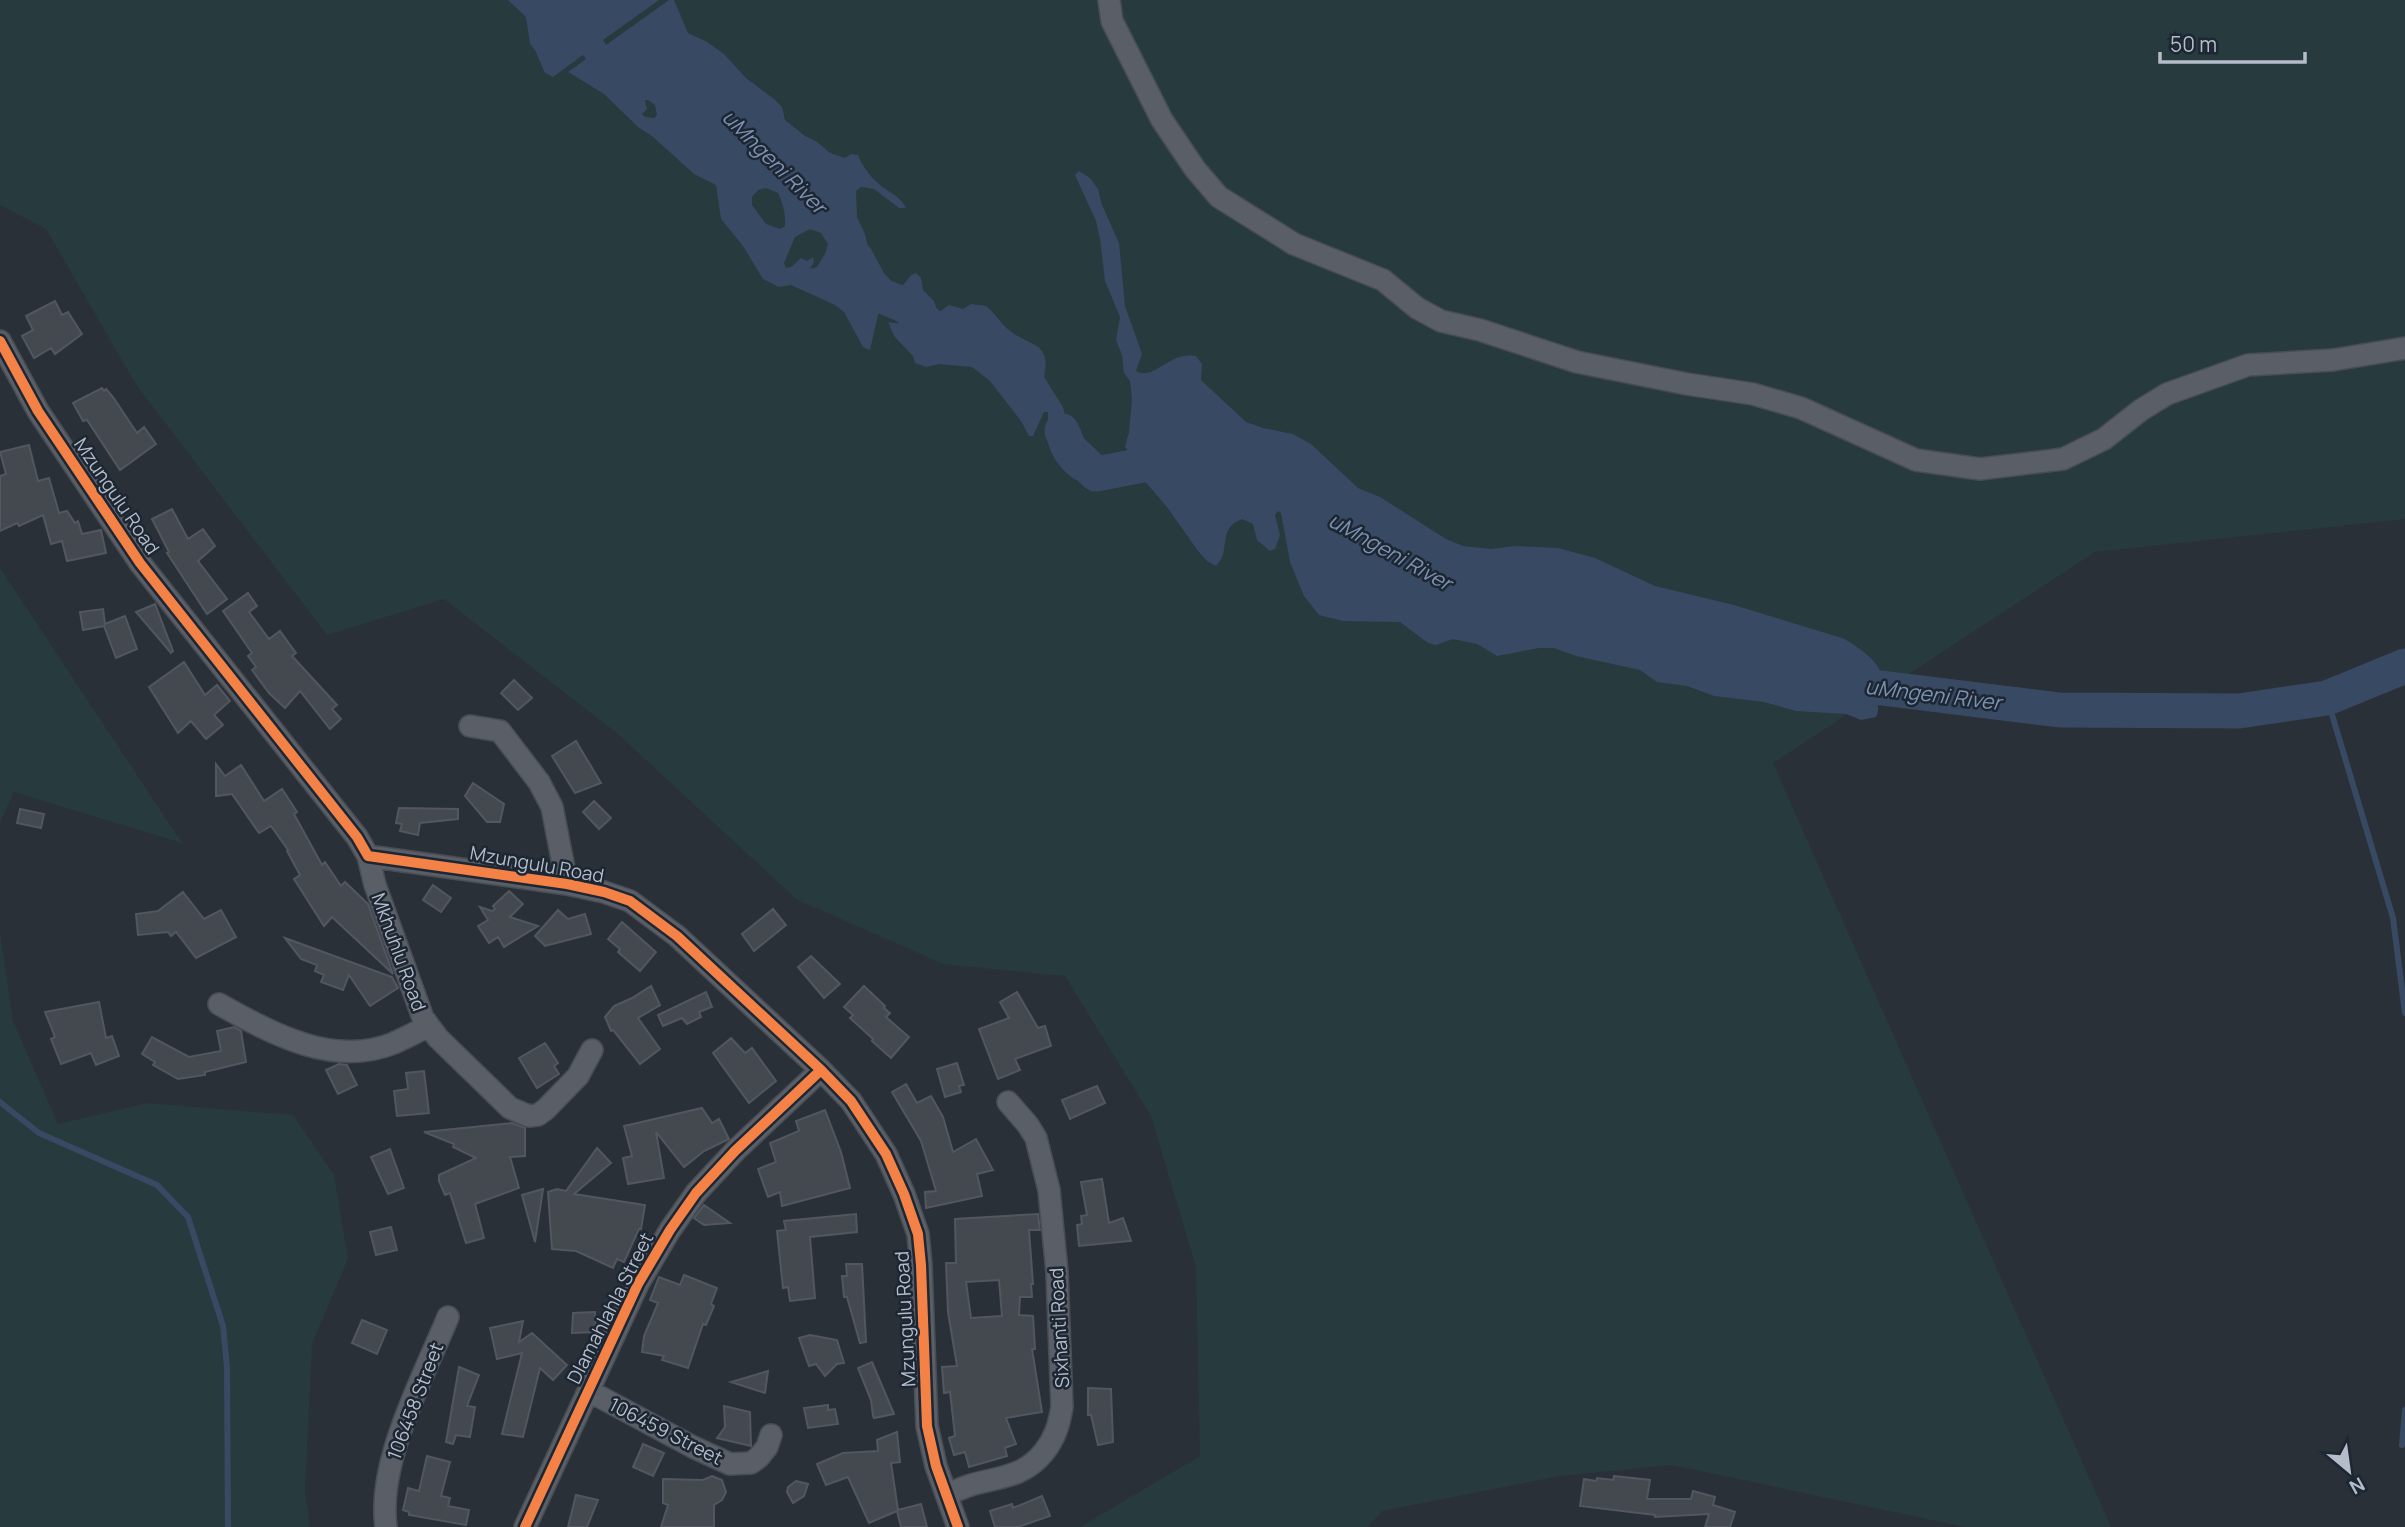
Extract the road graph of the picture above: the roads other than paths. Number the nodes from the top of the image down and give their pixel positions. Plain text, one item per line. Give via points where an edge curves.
1 (1109, 0) edge
2 (0, 341) edge
3 (2405, 348) edge
4 (470, 726) dead end
5 (368, 856) junction
6 (567, 884) junction
7 (219, 1004) dead end
8 (428, 1026) junction
9 (592, 1050) dead end
10 (821, 1070) junction
11 (1008, 1102) dead end
12 (448, 1317) dead end
13 (589, 1391) junction
14 (771, 1435) dead end
15 (947, 1496) junction
16 (386, 1527) edge
17 (525, 1527) edge
18 (958, 1527) edge

1 - 3 street via 1112,21 1156,107 1195,169 1219,197 1294,244 1383,280 1441,321 1577,362 1753,394 1801,408 1916,460 1980,469 2063,458 2104,439 2167,394 2248,365
2 - 5 street, Mzungulu Road via 38,411 140,563
4 - 6 street via 500,731 539,782 552,807
5 - 6 street, Mzungulu Road
5 - 8 street, Mkhuhlu Road
6 - 10 street, Mzungulu Road via 630,901 654,918
7 - 8 street via 263,1029 325,1049 377,1048
8 - 9 street, Mkhuhlu Road via 510,1108 529,1115 546,1110 561,1096
10 - 13 street, Dlamahlahla Street via 696,1193 638,1284
10 - 15 street, Mzungulu Road via 874,1133 918,1234 927,1426
11 - 15 street, Sixhanti Road via 1036,1138 1049,1190 1062,1408 1051,1443 1026,1470 968,1485
12 - 16 street, 106458 Street via 397,1441 384,1493
13 - 14 street, 106459 Street via 730,1464 751,1463 767,1447
13 - 17 street, Dlamahlahla Street
15 - 18 street, Mzungulu Road

